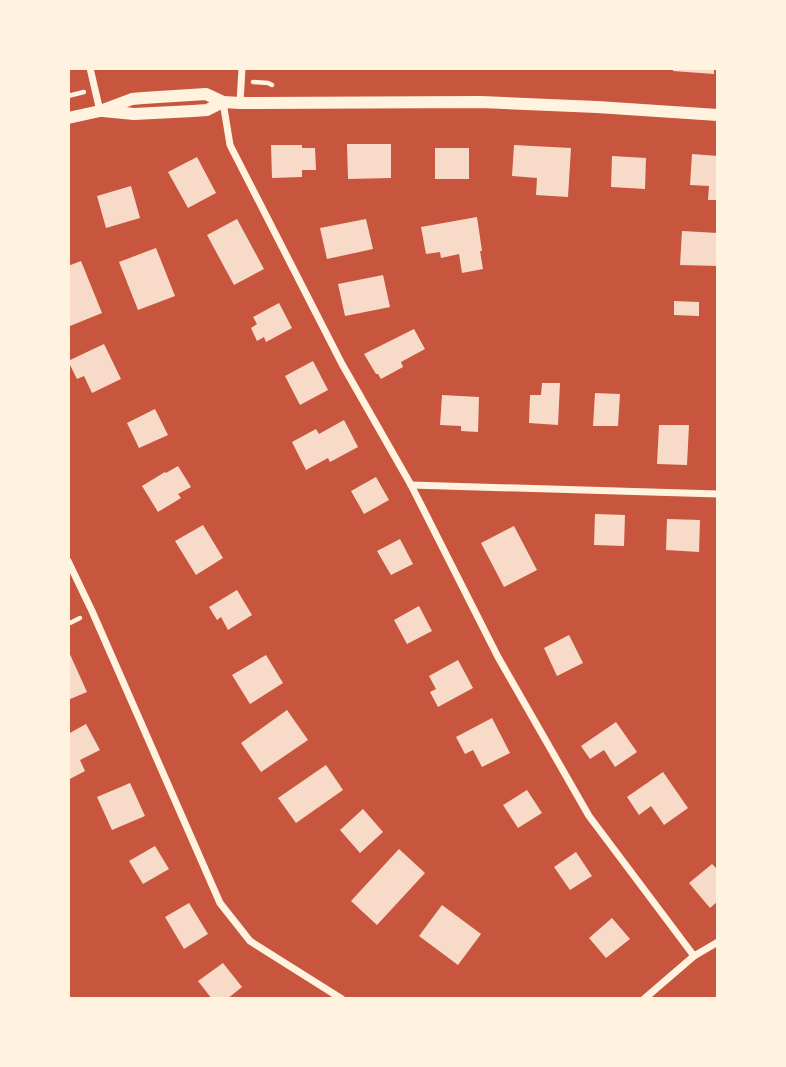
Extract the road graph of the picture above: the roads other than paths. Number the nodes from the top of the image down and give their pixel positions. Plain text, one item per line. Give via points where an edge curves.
1 (90, 68) edge
2 (242, 68) edge
3 (223, 102) junction
4 (240, 103) junction
5 (100, 111) junction
6 (718, 115) edge
7 (68, 117) edge
8 (411, 485) junction
9 (718, 494) edge
10 (68, 561) edge
11 (718, 942) edge
12 (694, 956) junction
13 (342, 999) edge
14 (644, 999) edge

1 - 5 street
2 - 4 street
3 - 4 street
3 - 5 street via 206,94 143,97
3 - 8 street via 230,145 342,364
4 - 6 street via 481,102
5 - 7 street
8 - 9 street
8 - 12 street via 498,657 589,817
10 - 13 street via 220,903 250,941
11 - 12 street
12 - 14 street

